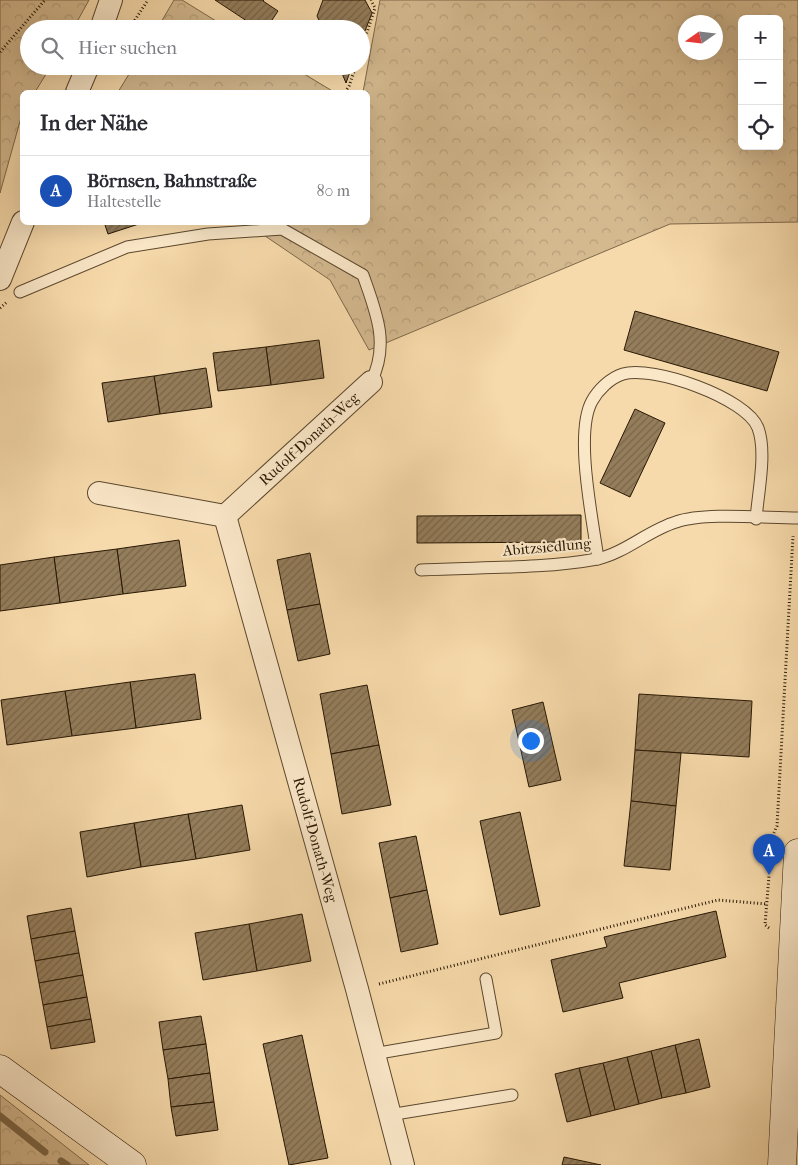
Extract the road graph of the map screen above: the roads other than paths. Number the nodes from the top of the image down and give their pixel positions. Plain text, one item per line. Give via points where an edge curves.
1 (111, 0) edge
2 (104, 20) edge
3 (84, 75) edge
4 (78, 90) edge
5 (22, 225) edge
6 (0, 279) edge
7 (20, 292) dead end
8 (371, 382) joint
9 (99, 493) dead end
10 (225, 516) junction
11 (798, 518) edge
12 (756, 519) junction
13 (598, 559) junction
14 (422, 570) dead end
15 (798, 853) edge
16 (797, 891) edge
17 (486, 979) dead end
18 (373, 1054) junction
19 (0, 1069) edge
20 (512, 1095) dead end
21 (390, 1115) junction
22 (132, 1165) edge
23 (403, 1165) edge
24 (782, 1165) edge

1 - 2 street
3 - 4 street
5 - 6 street
7 - 8 lane via 127,247 208,234 282,229 363,275 380,326 379,367
8 - 10 street, Rudolf-Donath-Weg
9 - 10 street
10 - 18 street, Rudolf-Donath-Weg
11 - 12 lane, Abitzsiedlung
12 - 13 lane, Abitzsiedlung via 693,517 658,529
12 - 13 lane via 761,456 758,428 747,411 728,399 665,376 646,372 623,374 604,385 591,402 583,430
13 - 14 lane, Abitzsiedlung
15 - 16 main road
16 - 24 main road
17 - 18 lane via 496,1033
18 - 21 street, Rudolf-Donath-Weg
19 - 22 main road
20 - 21 lane
21 - 23 street, Rudolf-Donath-Weg

